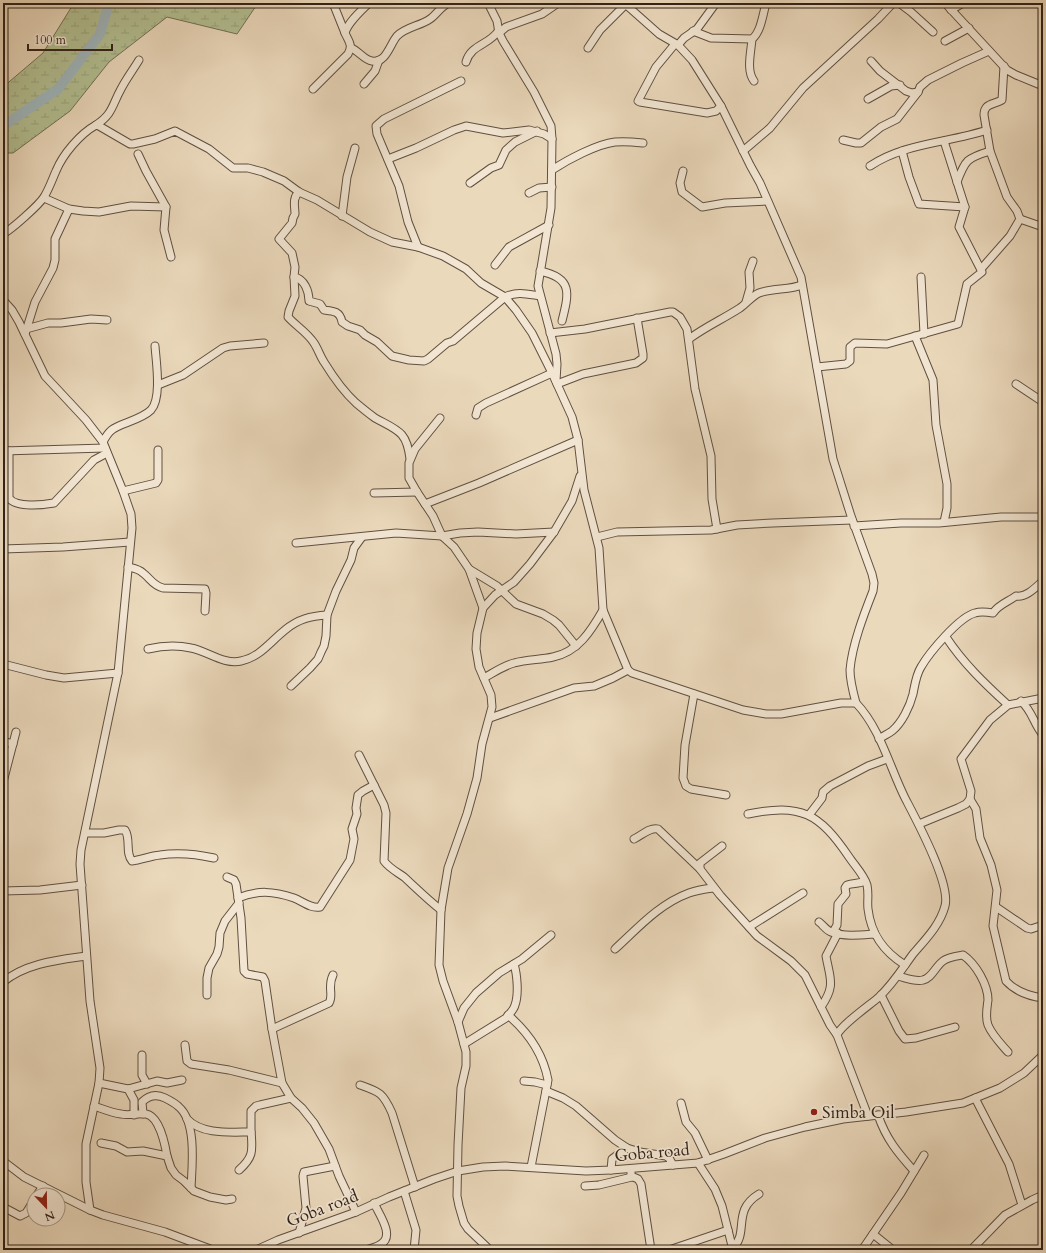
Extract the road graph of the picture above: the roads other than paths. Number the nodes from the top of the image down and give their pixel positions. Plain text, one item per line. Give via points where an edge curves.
1 (333, 3) edge
2 (369, 3) edge
3 (449, 3) edge
4 (488, 3) edge
5 (558, 3) edge
6 (716, 3) edge
7 (766, 3) edge
8 (893, 3) edge
9 (898, 3) edge
10 (945, 3) edge
11 (963, 3) edge
12 (625, 4) edge
13 (951, 10) junction
14 (969, 28) junction
15 (693, 31) junction
16 (499, 32) junction
17 (933, 32) dead end
18 (345, 33) junction
19 (752, 39) junction
20 (945, 41) dead end
21 (677, 44) junction
22 (351, 48) junction
23 (588, 48) dead end
24 (989, 51) junction
25 (139, 60) dead end
26 (379, 60) junction
27 (871, 60) dead end
28 (466, 62) dead end
29 (1004, 66) junction
30 (461, 81) dead end
31 (754, 81) dead end
32 (364, 84) dead end
33 (900, 85) junction
34 (1043, 86) edge
35 (313, 89) dead end
36 (918, 92) junction
37 (868, 99) dead end
38 (721, 106) junction
39 (96, 125) junction
40 (987, 130) junction
41 (537, 131) junction
42 (552, 138) junction
43 (844, 140) dead end
44 (944, 141) junction
45 (643, 143) dead end
46 (355, 148) dead end
47 (743, 151) junction
48 (902, 151) junction
49 (990, 151) junction
50 (138, 154) dead end
51 (388, 159) junction
52 (870, 166) dead end
53 (552, 170) junction
54 (683, 171) dead end
55 (957, 182) junction
56 (470, 183) dead end
57 (552, 187) junction
58 (299, 192) junction
59 (528, 193) dead end
60 (44, 198) junction
61 (767, 201) junction
62 (166, 207) junction
63 (965, 207) junction
64 (69, 209) junction
65 (342, 216) junction
66 (1020, 219) junction
67 (549, 225) junction
68 (1043, 227) edge
69 (3, 234) edge
70 (418, 247) junction
71 (171, 257) dead end
72 (753, 261) dead end
73 (495, 265) dead end
74 (981, 269) junction
75 (540, 272) junction
76 (294, 277) junction
77 (921, 278) dead end
78 (802, 285) junction
79 (540, 296) junction
80 (505, 297) junction
81 (3, 300) edge
82 (745, 304) junction
83 (637, 318) junction
84 (108, 320) dead end
85 (562, 321) dead end
86 (25, 332) junction
87 (550, 333) junction
88 (924, 334) junction
89 (915, 336) junction
90 (689, 339) junction
91 (264, 343) dead end
92 (154, 346) dead end
93 (817, 367) junction
94 (552, 373) junction
95 (556, 382) junction
96 (1016, 384) dead end
97 (158, 385) junction
98 (1043, 402) edge
99 (476, 415) dead end
100 (440, 418) dead end
101 (578, 440) junction
102 (105, 448) junction
103 (158, 450) dead end
104 (6, 451) edge
105 (410, 459) junction
106 (581, 474) junction
107 (123, 491) junction
108 (416, 492) junction
109 (374, 493) dead end
110 (425, 504) junction
111 (1043, 517) edge
112 (944, 522) junction
113 (853, 523) junction
114 (717, 529) junction
115 (554, 532) junction
116 (442, 536) junction
117 (362, 537) junction
118 (597, 537) junction
119 (130, 542) junction
120 (296, 543) dead end
121 (3, 549) edge
122 (128, 567) junction
123 (469, 569) junction
124 (1043, 581) edge
125 (501, 591) junction
126 (483, 608) junction
127 (603, 610) junction
128 (205, 611) dead end
129 (327, 615) junction
130 (946, 637) junction
131 (576, 646) junction
132 (148, 649) dead end
133 (3, 664) edge
134 (628, 670) junction
135 (118, 673) junction
136 (484, 678) junction
137 (291, 686) dead end
138 (694, 694) junction
139 (1043, 698) edge
140 (1022, 701) junction
141 (856, 704) junction
142 (1008, 705) junction
143 (490, 718) junction
144 (16, 732) dead end
145 (1043, 735) edge
146 (879, 739) junction
147 (3, 741) edge
148 (13, 744) junction
149 (359, 755) dead end
150 (887, 759) junction
151 (5, 767) edge
152 (3, 782) edge
153 (374, 785) junction
154 (726, 795) dead end
155 (970, 798) junction
156 (748, 814) dead end
157 (809, 815) junction
158 (919, 824) junction
159 (85, 833) junction
160 (634, 839) dead end
161 (722, 846) dead end
162 (214, 858) dead end
163 (700, 870) junction
164 (227, 876) dead end
165 (865, 881) junction
166 (82, 885) junction
167 (714, 888) junction
168 (3, 891) edge
169 (803, 893) dead end
170 (238, 900) junction
171 (996, 907) junction
172 (441, 910) junction
173 (819, 922) dead end
174 (1043, 925) edge
175 (749, 927) junction
176 (835, 933) junction
177 (875, 934) junction
178 (551, 935) dead end
179 (615, 949) dead end
180 (86, 956) junction
181 (514, 964) junction
182 (905, 965) junction
183 (334, 975) dead end
184 (898, 976) junction
185 (3, 982) edge
186 (207, 995) dead end
187 (881, 995) junction
188 (1043, 998) edge
189 (822, 1007) junction
190 (508, 1015) junction
191 (458, 1022) junction
192 (955, 1027) dead end
193 (272, 1029) junction
194 (837, 1035) junction
195 (464, 1044) junction
196 (185, 1045) dead end
197 (1008, 1052) dead end
198 (142, 1055) dead end
199 (1043, 1055) edge
200 (182, 1080) dead end
201 (524, 1081) dead end
202 (99, 1083) junction
203 (147, 1084) junction
204 (282, 1084) junction
205 (360, 1085) dead end
206 (546, 1088) junction
207 (128, 1089) junction
208 (290, 1098) junction
209 (975, 1098) junction
210 (680, 1103) dead end
211 (94, 1106) junction
212 (143, 1114) junction
213 (134, 1115) junction
214 (878, 1115) junction
215 (868, 1116) junction
216 (187, 1119) junction
217 (251, 1132) junction
218 (101, 1143) dead end
219 (627, 1148) junction
220 (924, 1155) dead end
221 (167, 1156) junction
222 (708, 1160) junction
223 (3, 1161) edge
224 (698, 1163) junction
225 (673, 1165) junction
226 (335, 1166) junction
227 (531, 1167) junction
228 (631, 1169) junction
229 (240, 1170) dead end
230 (611, 1170) junction
231 (458, 1171) junction
232 (914, 1171) junction
233 (632, 1177) junction
234 (43, 1186) joint
235 (584, 1186) dead end
236 (415, 1187) junction
237 (191, 1188) junction
238 (404, 1191) junction
239 (760, 1194) dead end
240 (1043, 1195) edge
241 (232, 1199) dead end
242 (374, 1204) junction
243 (1022, 1205) junction
244 (3, 1207) edge
245 (90, 1210) junction
246 (356, 1212) junction
247 (26, 1213) edge
248 (728, 1230) junction
249 (299, 1233) junction
250 (874, 1234) junction
251 (213, 1250) edge
252 (256, 1250) edge
253 (366, 1250) edge
254 (414, 1250) edge
255 (490, 1250) edge
256 (651, 1250) edge
257 (669, 1250) edge
258 (733, 1250) edge
259 (862, 1250) edge
260 (893, 1250) edge
261 (971, 1250) edge

1 - 18 street
2 - 18 street
3 - 26 street via 430,19 402,31 393,41 387,54
4 - 16 street via 497,21
5 - 16 street via 542,14
6 - 15 street
7 - 19 street via 758,32
8 - 47 street via 803,88 770,128
9 - 17 street
10 - 13 street
11 - 13 street
12 - 21 street via 659,34
12 - 23 street via 600,30
13 - 14 street
14 - 20 street
14 - 24 street
15 - 19 street via 711,38
15 - 21 street
16 - 28 street via 468,54
16 - 42 street via 542,107 551,126
18 - 22 street
19 - 31 street via 750,63
21 - 38 street via 692,60
21 - 38 street via 656,67 638,101 707,113 716,111
22 - 26 street via 367,59
22 - 35 street
24 - 29 street
24 - 36 street via 928,80 920,86
25 - 39 street via 120,91 110,114
26 - 32 street via 375,71
27 - 33 street via 880,71
29 - 34 street via 1016,75
29 - 40 street via 1002,100 984,109
30 - 51 street via 384,119 376,126
33 - 36 street via 909,92
33 - 37 street via 891,86
36 - 43 street via 896,119 861,143
38 - 47 street
39 - 58 street via 130,144 155,139 174,131 209,149 233,168 263,172 284,181
39 - 60 street via 64,156
40 - 44 street
40 - 49 street
41 - 42 street
41 - 51 street via 503,133 466,126
41 - 56 street via 515,142 506,150 499,165
42 - 53 street
44 - 48 street
44 - 55 street
45 - 53 street via 606,143
46 - 65 street via 347,177
47 - 61 street
48 - 52 street via 878,160
48 - 63 street via 918,204
49 - 55 street via 974,156 964,164
49 - 66 street via 1007,197
50 - 62 street
51 - 70 street
53 - 57 street
54 - 61 street via 680,183 682,192 702,207
55 - 63 street
57 - 59 street via 539,188
57 - 67 street
58 - 65 street
58 - 76 street via 294,199 295,214 292,223 279,239 292,253
60 - 64 street
60 - 69 street
61 - 78 street
62 - 64 street via 131,206 99,212
62 - 71 street via 164,230
63 - 74 street via 959,227
64 - 86 street via 54,239 53,268 35,302
65 - 70 street via 392,242
66 - 68 street
66 - 74 street via 1010,236
67 - 73 street via 509,248
67 - 75 street
70 - 80 street via 443,256 466,269 482,283
72 - 82 street
74 - 88 street via 981,274 967,284 958,324
75 - 79 street
75 - 85 street via 558,277 565,285 568,298
76 - 80 street via 305,285 309,301 320,304 324,310 338,313 342,322 360,330 392,356 414,361 428,359
76 - 105 street via 295,296 288,317 314,342 324,362 354,402 375,418 399,431 406,441
77 - 88 street
78 - 82 street via 758,293
78 - 93 street
79 - 80 street via 520,292
79 - 87 street
80 - 94 street via 529,327
81 - 86 street
82 - 90 street
83 - 87 street via 585,329
83 - 90 street via 673,312 684,323
83 - 95 street via 643,354 640,361
84 - 86 street via 48,323
86 - 102 street via 45,376 86,420
87 - 95 street via 558,364
88 - 89 street
89 - 93 street via 887,344 855,343 850,347 850,361 846,364
89 - 112 street via 933,380 936,425 947,484
90 - 114 street via 695,389 711,456 712,499
91 - 97 street via 223,348 183,375
92 - 97 street
93 - 113 street via 833,459
94 - 95 street
94 - 99 street via 486,403 478,408
95 - 101 street via 572,417
96 - 98 street
97 - 102 street via 151,410 108,432
100 - 105 street
101 - 106 street
101 - 110 street
102 - 104 street
102 - 104 street via 54,503 34,505 13,502 9,498
102 - 107 street
103 - 107 street via 156,483
105 - 108 street via 410,478
106 - 115 street via 572,501
106 - 118 street
107 - 119 street via 132,528
108 - 109 street
108 - 110 street
110 - 116 street
111 - 112 street via 1001,517
112 - 113 street
113 - 114 street via 772,523
113 - 141 street via 874,583 852,653 851,687
114 - 118 street via 617,532
115 - 116 street via 478,532
115 - 125 street via 514,582
116 - 117 street via 396,533
116 - 123 street via 454,547
117 - 120 street
117 - 129 street via 354,548
118 - 127 street
119 - 121 street
119 - 122 street
122 - 128 street via 143,572 158,587 205,589
122 - 135 street
123 - 125 street
123 - 126 street
124 - 130 street via 1026,594 1001,604 993,613 973,613 953,627
125 - 126 street
125 - 131 street via 516,604 553,620
126 - 136 street via 476,649
127 - 131 street via 586,637
127 - 134 street
129 - 132 street via 300,620 286,628 256,656 238,662 190,648 166,646
129 - 137 street via 324,646 318,659
130 - 142 street via 975,674
130 - 146 street via 921,666 913,695 899,723
131 - 136 street via 567,653 553,657 512,663
133 - 135 street via 64,678
134 - 138 street
134 - 143 street via 594,686 574,688
135 - 159 street
136 - 143 street via 491,695
138 - 141 street via 743,710 766,714 781,714 841,703
138 - 154 street via 685,745 683,778 686,786 691,789
139 - 140 street
140 - 142 street
140 - 145 street
141 - 146 street
142 - 155 street via 990,720 963,756 962,763 971,791
143 - 172 street via 467,814 448,868
144 - 148 street
146 - 150 street
147 - 148 street
148 - 151 street
149 - 153 street
150 - 157 street via 830,786 823,792 822,798
150 - 158 street
151 - 152 street
153 - 170 street via 358,795 350,860 320,907 295,898 263,892 256,892
153 - 172 street via 386,813 384,861
155 - 158 street via 966,804
155 - 171 street via 976,809 980,838 991,865 997,890
156 - 157 street via 782,809
157 - 165 street via 839,842
158 - 182 street via 946,893 946,900 933,930
159 - 162 street via 125,830 132,861 179,853
159 - 166 street via 80,864
160 - 163 street via 654,828 658,829
161 - 163 street via 700,863
163 - 167 street
164 - 170 street via 235,881
165 - 176 street via 847,885 845,888 846,894 838,904
165 - 177 street via 869,893 868,909
166 - 168 street
166 - 180 street
167 - 175 street
167 - 179 street via 690,893 658,910
169 - 175 street
170 - 186 street via 220,932 219,948 209,968
170 - 193 street via 244,971 247,974 263,976
171 - 174 street via 1027,928
171 - 188 street via 993,926 1006,981 1021,993
172 - 191 street via 439,965
173 - 176 street
175 - 189 street via 800,969
176 - 177 street
176 - 189 street via 826,956 831,988
177 - 182 street via 880,945 892,958
178 - 181 street
180 - 185 street via 40,963 10,976
180 - 202 street via 99,1058
181 - 190 street via 517,978 515,1005
181 - 191 street via 476,993 464,1008
182 - 184 street
183 - 193 street via 330,981 329,1003
184 - 187 street
184 - 197 street via 924,980 943,961 964,955 983,980 987,993 988,1024
187 - 192 street via 905,1040
187 - 194 street via 846,1024
189 - 194 street
190 - 195 street
190 - 206 street via 536,1045 547,1074
191 - 195 street
193 - 204 street
194 - 215 street
195 - 231 street via 466,1066 461,1088
196 - 204 street via 187,1061 191,1064 229,1070
198 - 203 street via 142,1075
199 - 209 street, Goba road via 1024,1073 1000,1088
200 - 203 street
201 - 206 street via 535,1082
202 - 207 street
202 - 211 street
203 - 207 street
204 - 208 street
205 - 236 street via 377,1091 388,1103
206 - 219 street via 576,1106 614,1140
206 - 227 street
207 - 213 street via 134,1100
208 - 217 street via 253,1108
208 - 226 street via 314,1123 329,1149
209 - 214 street, Goba road via 949,1106
209 - 243 street via 1009,1164
210 - 222 street via 686,1122 697,1137
211 - 213 street
211 - 245 street via 86,1144 86,1182
212 - 213 street
212 - 216 street via 142,1102 155,1095 179,1107
212 - 221 street via 153,1116 157,1122
214 - 215 street, Goba road
214 - 232 street via 892,1144
215 - 222 street, Goba road via 805,1127 765,1138
216 - 217 street via 195,1126 213,1130
216 - 237 street via 192,1144
217 - 229 street via 252,1154
218 - 221 street via 116,1146 127,1152 142,1151
219 - 225 street via 666,1156
219 - 230 street via 612,1159
220 - 232 street
221 - 237 street via 176,1175
222 - 224 street, Goba road
223 - 234 street via 24,1177
224 - 225 street, Goba road
224 - 248 street via 715,1189
225 - 228 street, Goba road
226 - 246 street
226 - 249 street via 304,1172 306,1208
227 - 230 street, Goba road
227 - 231 street, Goba road via 483,1167
228 - 230 street, Goba road
228 - 233 street
231 - 236 street, Goba road
231 - 255 street via 458,1196 462,1217 468,1229
232 - 250 street
233 - 235 street
233 - 256 street via 638,1179 641,1184
234 - 245 street
236 - 238 street, Goba road
237 - 241 street via 198,1194
238 - 242 street, Goba road
238 - 254 street via 416,1230
239 - 258 street via 749,1203 742,1216 740,1238
240 - 243 street
242 - 246 street, Goba road
242 - 253 street via 387,1232 387,1238 382,1244
243 - 261 street via 1005,1215
244 - 247 street via 20,1216
245 - 251 street
246 - 249 street, Goba road
248 - 257 street
248 - 258 street
249 - 252 street, Goba road
250 - 259 street
250 - 260 street

